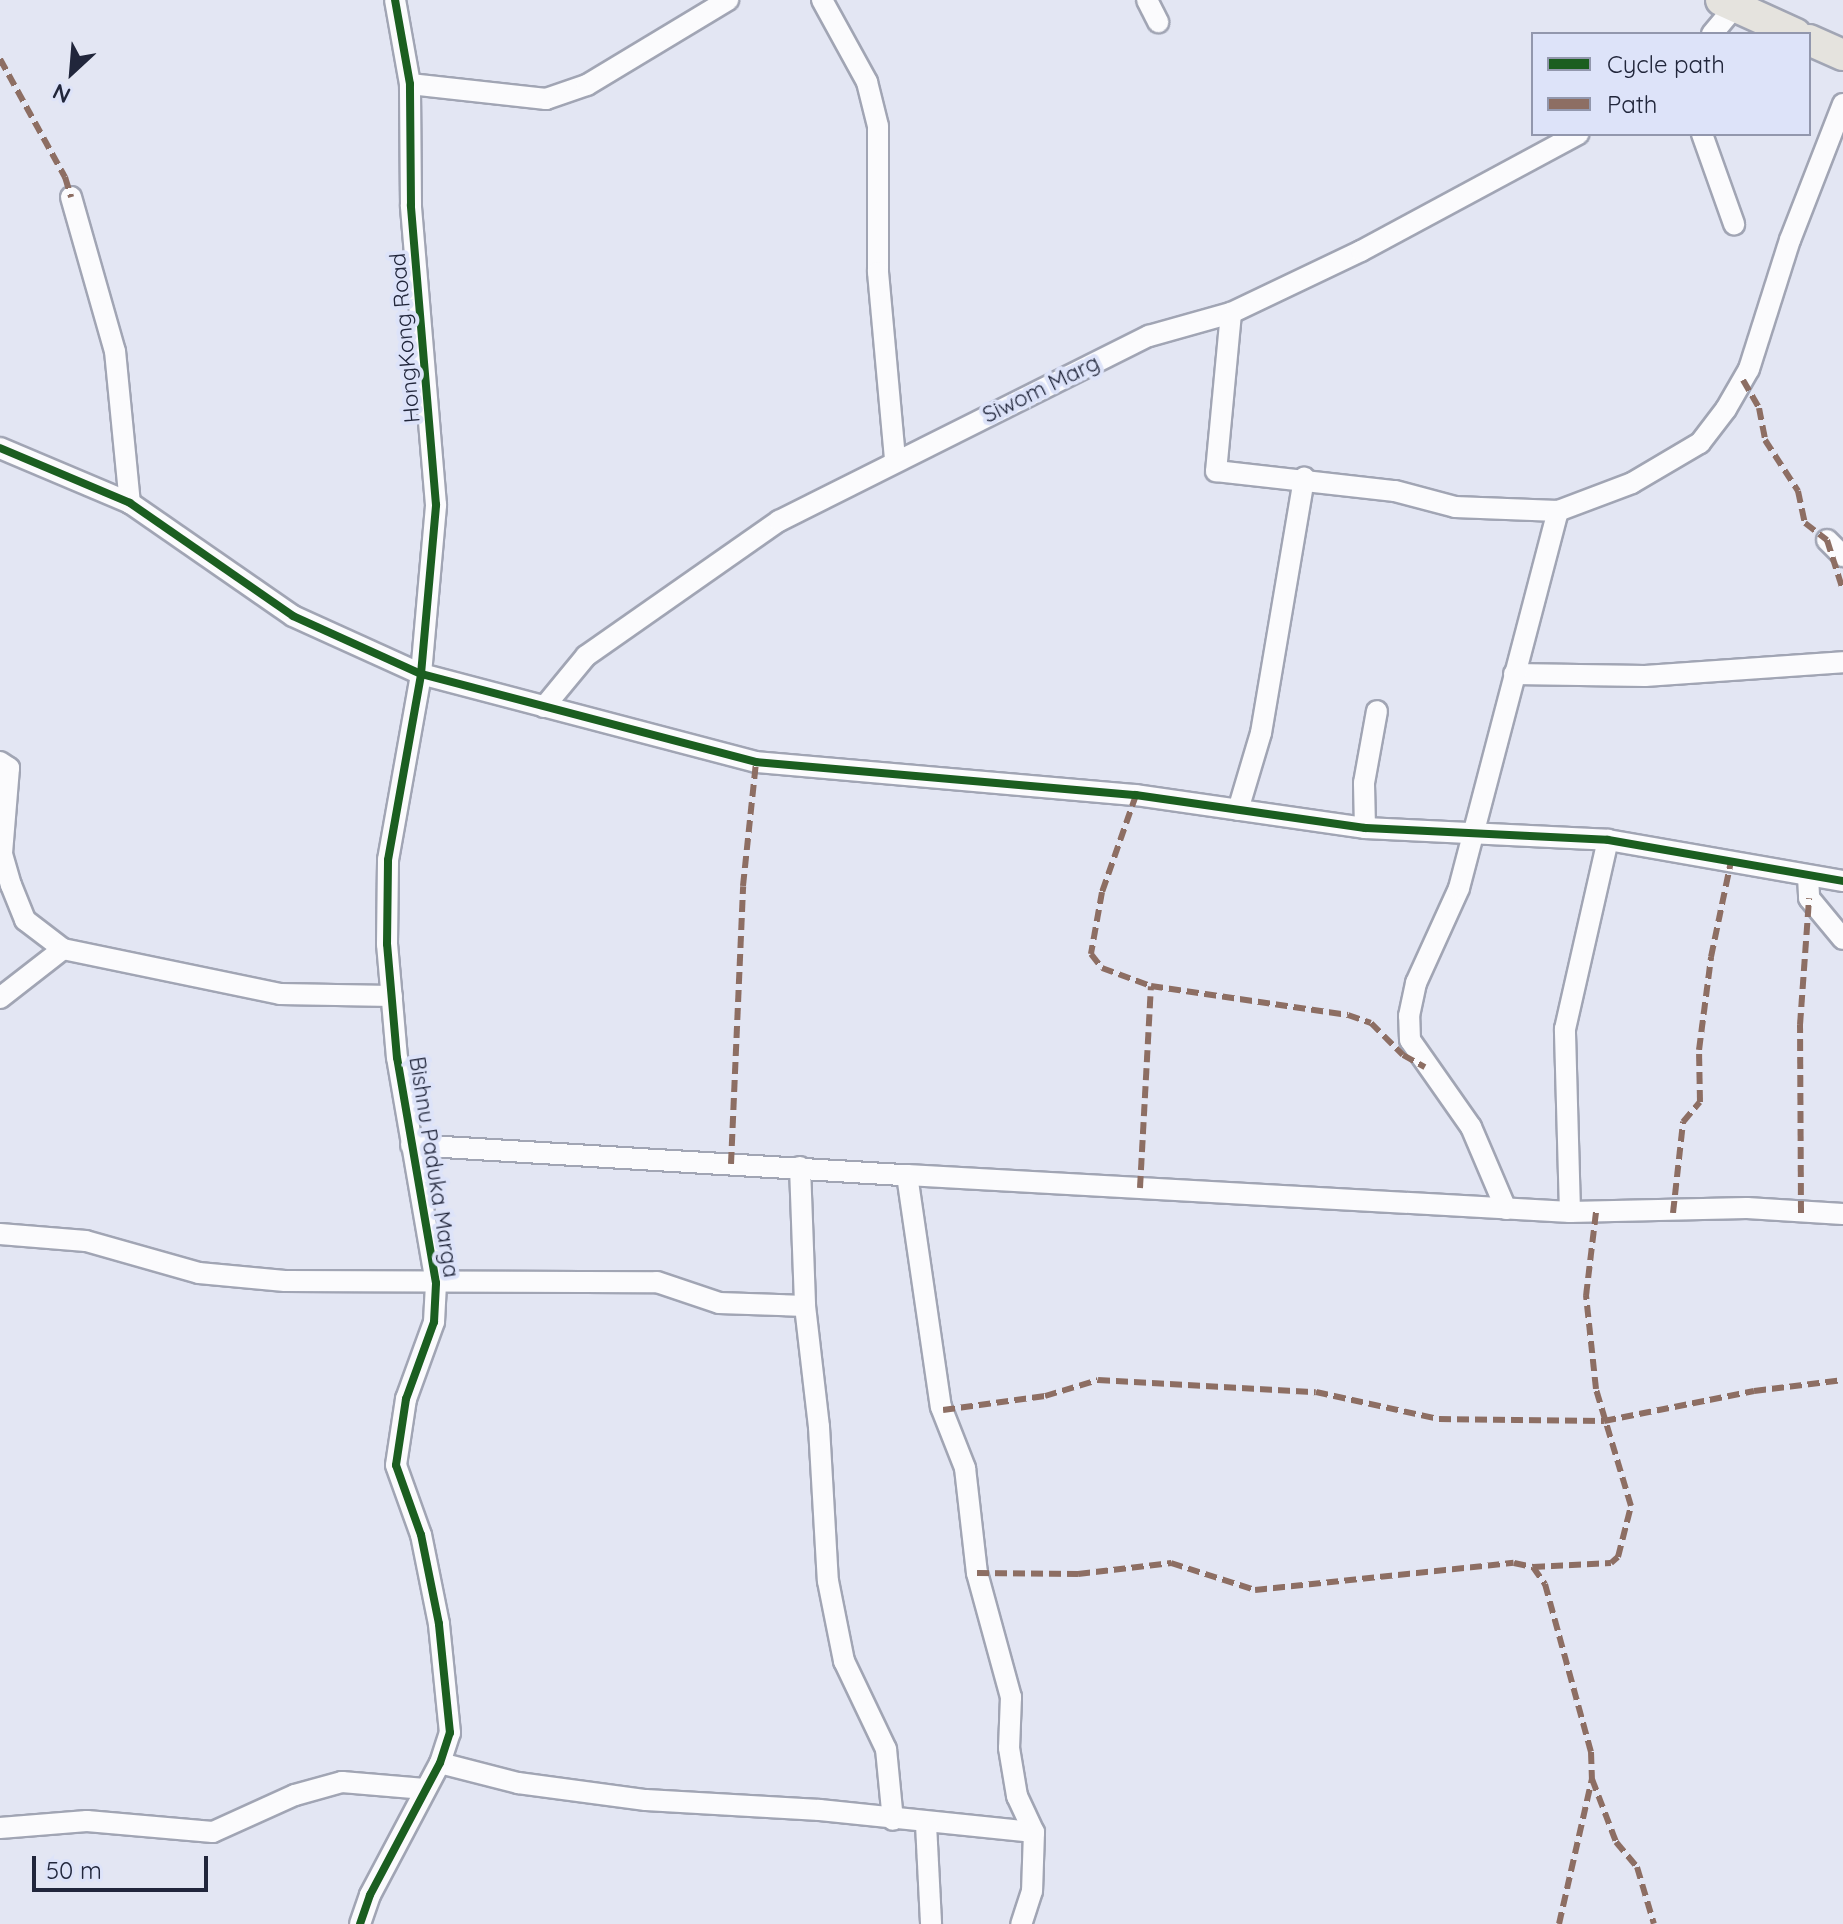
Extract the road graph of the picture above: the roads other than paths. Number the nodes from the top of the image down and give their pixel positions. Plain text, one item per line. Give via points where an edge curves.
1 (395, 0) edge
2 (728, 0) edge
3 (1147, 0) edge
4 (826, 1) edge
5 (1728, 4) edge
6 (1158, 22) dead end
7 (1713, 32) edge
8 (1791, 32) edge
9 (1811, 41) edge
10 (1843, 55) edge
11 (410, 84) junction
12 (1843, 104) edge
13 (1574, 136) edge
14 (1703, 136) edge
15 (71, 197) dead end
16 (1734, 224) dead end
17 (1231, 313) junction
18 (0, 448) edge
19 (895, 460) junction
20 (1304, 478) junction
21 (130, 503) junction
22 (1558, 511) junction
23 (1827, 540) dead end
24 (1843, 556) edge
25 (1843, 662) edge
26 (421, 674) junction
27 (1514, 674) junction
28 (544, 707) junction
29 (1377, 711) dead end
30 (0, 762) edge
31 (1238, 810) junction
32 (1365, 828) junction
33 (1473, 834) junction
34 (1608, 840) junction
35 (1808, 876) junction
36 (1843, 881) edge
37 (1843, 939) edge
38 (63, 949) junction
39 (392, 996) junction
40 (0, 998) edge
41 (411, 1145) junction
42 (800, 1167) junction
43 (907, 1175) junction
44 (1506, 1209) junction
45 (1570, 1212) junction
46 (1843, 1214) edge
47 (0, 1234) edge
48 (436, 1283) junction
49 (805, 1306) junction
50 (440, 1763) junction
51 (425, 1789) junction
52 (893, 1820) junction
53 (926, 1824) junction
54 (0, 1828) edge
55 (1034, 1832) junction
56 (360, 1924) edge
57 (931, 1924) edge
58 (1021, 1924) edge

1 - 11 street, HongKong Road
2 - 11 street via 587,85 546,99
3 - 6 street
4 - 19 street via 867,82 878,126 878,272
5 - 7 street
5 - 8 main road
9 - 10 main road
11 - 26 street, HongKong Road via 411,205 436,505
12 - 22 street via 1790,240 1749,369 1726,409 1700,443 1632,483
13 - 17 street, Siwom Marg via 1361,251
14 - 16 street
15 - 21 street via 115,351
17 - 19 street, Siwom Marg via 1149,336
17 - 20 street via 1216,471
18 - 21 street
19 - 28 street, Siwom Marg via 779,521 637,616 586,656
20 - 22 street via 1395,491 1455,507
20 - 31 street via 1261,733
21 - 26 street via 293,616
22 - 27 street
23 - 24 street
25 - 27 street via 1645,676
26 - 28 street
26 - 39 street, Bishnu Paduka Marga via 388,860
27 - 33 street
28 - 31 street via 756,762 1136,795
29 - 32 street via 1364,783
30 - 38 street via 9,768 2,854 11,885 25,920
31 - 32 street
32 - 33 street
33 - 34 street
33 - 44 street via 1459,888 1416,983 1410,1040 1471,1127
34 - 35 street
34 - 45 street via 1565,1029
35 - 36 street
35 - 37 street via 1809,898
38 - 39 street via 280,994
38 - 40 street
39 - 41 street, Bishnu Paduka Marga
41 - 42 street
41 - 48 street, Bishnu Paduka Marga
42 - 43 street
42 - 49 street
43 - 44 street
43 - 55 street via 941,1407 965,1468 977,1573 1011,1697 1009,1748 1017,1796
44 - 45 street
45 - 46 street via 1747,1208
47 - 48 street via 86,1241 199,1273 285,1281
48 - 49 street via 657,1282 719,1303
48 - 50 street, Bishnu Paduka Marga via 434,1322 406,1399 396,1465 421,1535 439,1624 450,1733
49 - 52 street via 828,1581 844,1661 886,1749
50 - 51 street, Bishnu Paduka Marga
50 - 52 street via 518,1783 646,1800 820,1810
51 - 54 street via 342,1782 295,1795 213,1832 87,1821
51 - 56 street, Bishnu Paduka Marga
52 - 53 street
53 - 55 street
53 - 57 street
55 - 58 street via 1032,1891

